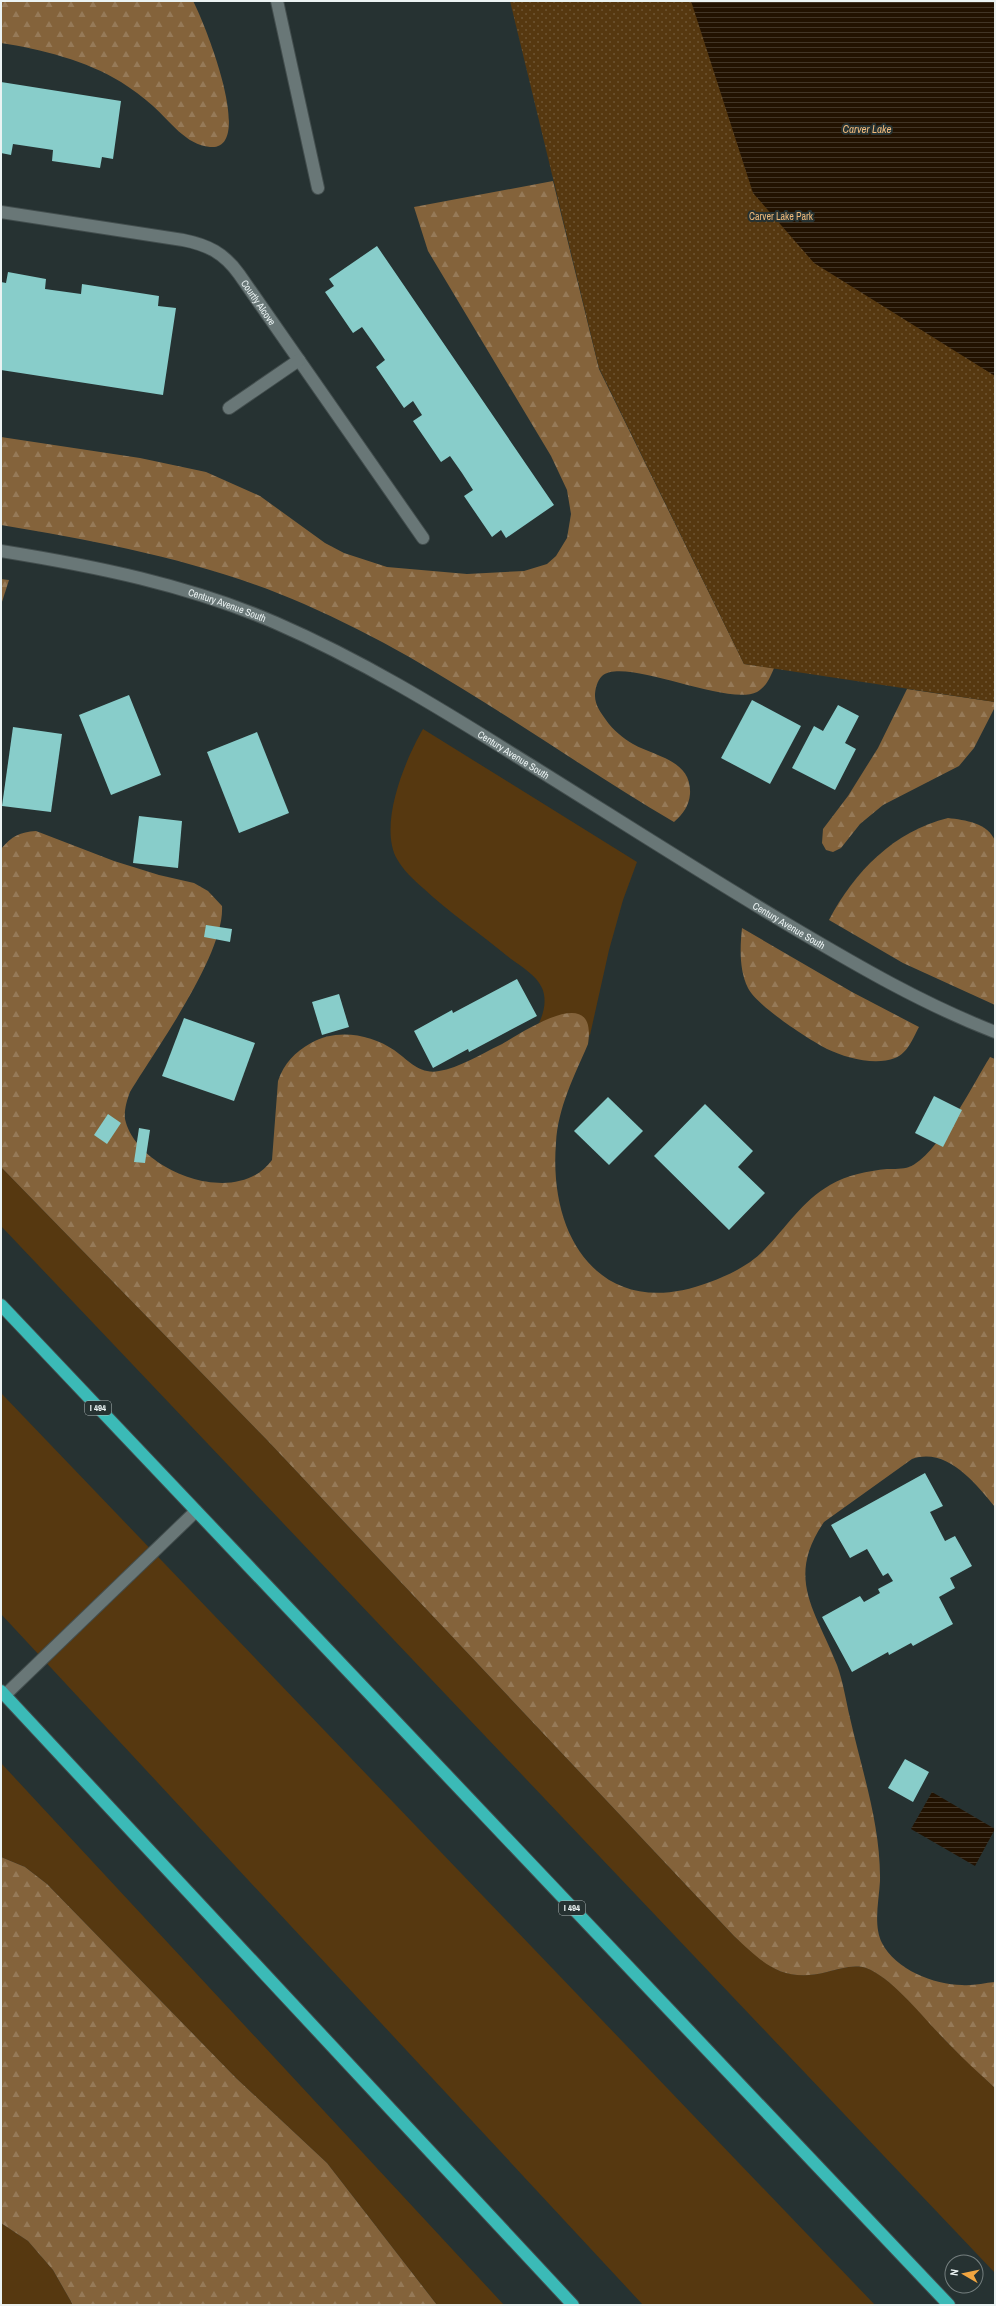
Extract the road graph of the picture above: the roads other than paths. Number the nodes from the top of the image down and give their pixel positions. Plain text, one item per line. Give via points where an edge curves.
1 (278, 1) edge
2 (318, 188) dead end
3 (1, 212) edge
4 (299, 360) junction
5 (228, 408) dead end
6 (423, 538) dead end
7 (1, 551) edge
8 (995, 1032) edge
9 (1, 1305) edge
10 (196, 1511) junction
11 (3, 1693) edge
12 (573, 2305) edge
13 (949, 2305) edge

1 - 2 street
3 - 4 street, Courtly Alcove via 183,240 210,247 235,268
4 - 5 street
4 - 6 street, Courtly Alcove
7 - 8 street, Century Avenue South via 83,566 201,595 275,622 327,646 444,711 848,960 929,1004
9 - 10 highway, I 494
10 - 11 street
10 - 13 highway, I 494
11 - 12 highway

